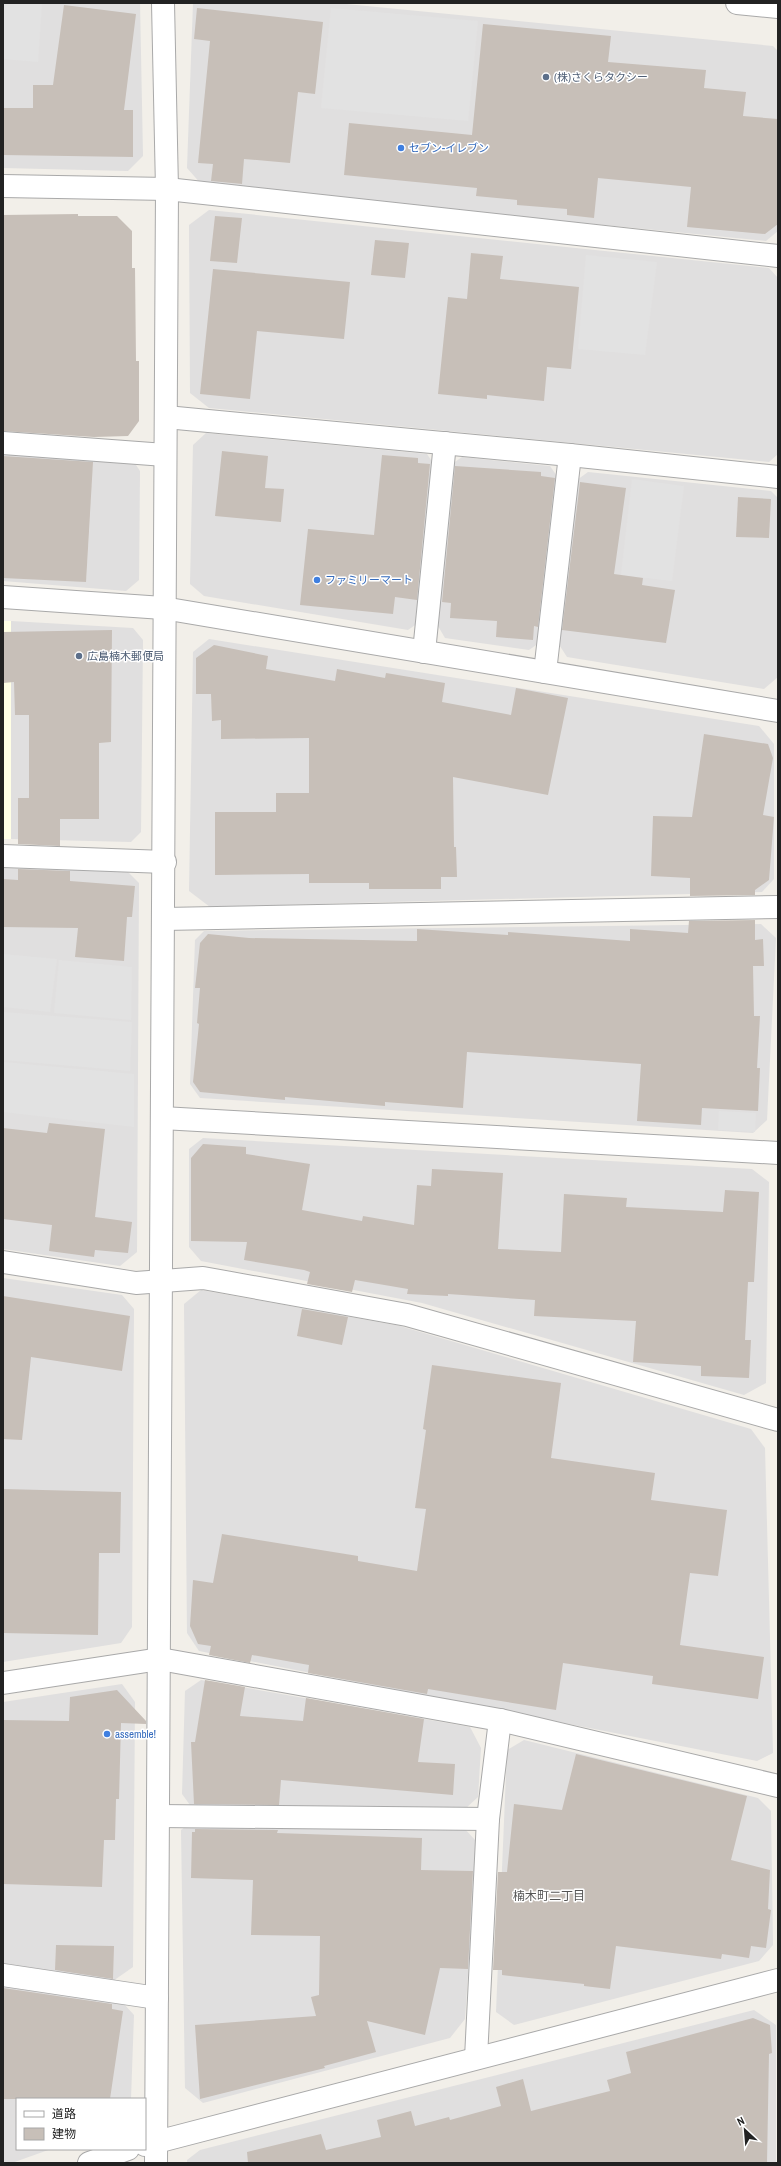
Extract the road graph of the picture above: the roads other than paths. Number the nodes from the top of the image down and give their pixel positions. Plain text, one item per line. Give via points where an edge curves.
1 (163, 3) edge
2 (737, 3) edge
3 (778, 8) edge
4 (3, 186) edge
5 (167, 189) junction
6 (778, 256) edge
7 (166, 417) junction
8 (3, 443) edge
9 (445, 443) junction
10 (165, 455) junction
11 (570, 455) junction
12 (778, 477) edge
13 (3, 597) edge
14 (163, 608) junction
15 (424, 652) junction
16 (546, 672) junction
17 (778, 710) edge
18 (3, 856) edge
19 (164, 862) junction
20 (778, 907) edge
21 (164, 919) junction
22 (162, 1118) junction
23 (778, 1153) edge
24 (3, 1262) edge
25 (162, 1281) junction
26 (778, 1420) edge
27 (160, 1659) junction
28 (3, 1683) edge
29 (500, 1720) junction
30 (778, 1786) edge
31 (159, 1816) junction
32 (488, 1819) junction
33 (3, 1975) edge
34 (778, 1980) edge
35 (157, 1998) junction
36 (476, 2058) junction
37 (125, 2150) edge
38 (152, 2150) edge
39 (89, 2163) edge

1 - 5 street
2 - 3 street
4 - 5 street
5 - 6 street
5 - 7 street
7 - 9 street
7 - 10 street
8 - 10 street
9 - 11 street
9 - 15 street
10 - 14 street
11 - 12 street
11 - 16 street
13 - 14 street
14 - 15 street
14 - 19 street
15 - 16 street
16 - 17 street
18 - 19 street
19 - 21 street
20 - 21 street
21 - 22 street
22 - 23 street
22 - 25 street
24 - 25 street via 136,1283
25 - 26 street via 203,1278 407,1315
25 - 27 street
27 - 28 street
27 - 29 street
27 - 31 street
29 - 30 street
29 - 32 street
31 - 32 street
31 - 35 street
32 - 36 street
33 - 35 street
34 - 36 street
35 - 38 street
36 - 38 street
37 - 39 street

